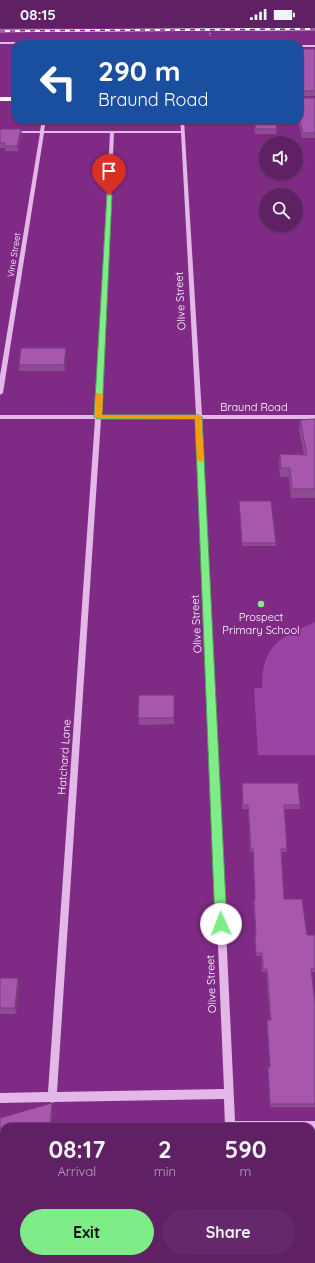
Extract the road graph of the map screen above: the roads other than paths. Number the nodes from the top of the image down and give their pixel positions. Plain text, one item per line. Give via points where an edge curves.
1 (0, 43) edge
2 (12, 43) edge
3 (303, 46) edge
4 (315, 46) edge
5 (0, 99) edge
6 (12, 99) edge
7 (0, 102) edge
8 (12, 102) edge
9 (43, 124) edge
10 (182, 124) edge
11 (0, 132) edge
12 (42, 132) junction
13 (112, 132) junction
14 (182, 132) junction
15 (0, 393) edge
16 (0, 417) edge
17 (98, 417) junction
18 (199, 417) junction
19 (315, 417) edge
20 (228, 1094) junction
21 (0, 1098) edge
22 (52, 1098) junction
23 (230, 1123) edge

1 - 2 street
3 - 4 street
5 - 6 main road
7 - 8 main road
9 - 12 street, Vine Street
10 - 14 street, Olive Street
11 - 12 street
12 - 13 street
12 - 15 street, Vine Street
13 - 14 street
13 - 17 street, Hatchard Lane
14 - 18 street, Olive Street
16 - 17 street, Braund Road
17 - 18 street, Braund Road
17 - 22 street, Hatchard Lane
18 - 19 street, Braund Road
18 - 20 street, Olive Street
20 - 22 street
20 - 23 street, Olive Street
21 - 22 street

